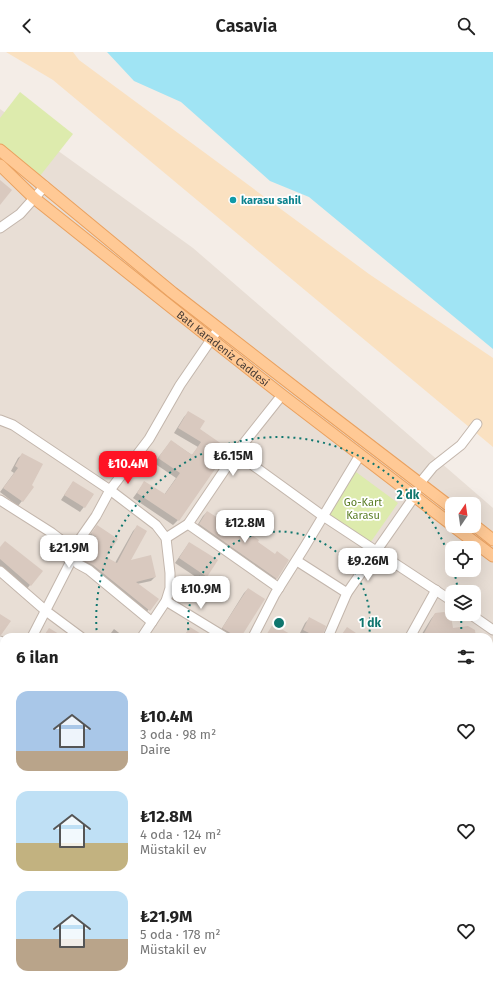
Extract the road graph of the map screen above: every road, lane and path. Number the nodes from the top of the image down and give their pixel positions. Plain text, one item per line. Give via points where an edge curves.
1 (0, 150) edge
2 (0, 165) edge
3 (45, 186) junction
4 (34, 198) junction
5 (0, 228) edge
6 (219, 328) junction
7 (211, 339) junction
8 (282, 395) junction
9 (0, 420) edge
10 (477, 424) dead end
11 (236, 453) junction
12 (360, 455) junction
13 (420, 482) junction
14 (110, 490) junction
15 (414, 497) junction
16 (0, 500) edge
17 (445, 502) edge
18 (323, 516) junction
19 (445, 520) edge
20 (188, 524) junction
21 (481, 531) edge
22 (462, 533) edge
23 (166, 538) junction
24 (493, 540) edge
25 (73, 549) junction
26 (377, 552) junction
27 (493, 556) edge
28 (297, 561) junction
29 (0, 571) edge
30 (279, 588) junction
31 (436, 590) junction
32 (347, 593) junction
33 (445, 596) edge
34 (166, 601) junction
35 (46, 611) junction
36 (481, 621) edge
37 (152, 622) junction
38 (493, 629) edge
39 (34, 633) edge
40 (76, 633) edge
41 (145, 633) edge
42 (218, 633) edge
43 (255, 633) edge
44 (330, 633) edge
45 (412, 633) edge

1 - 3 main road, Batı Karadeniz Caddesi
2 - 4 main road, Batı Karadeniz Caddesi
3 - 4 street
3 - 6 main road, Batı Karadeniz Caddesi
4 - 5 street via 20,214
4 - 7 main road, Batı Karadeniz Caddesi
6 - 7 street
6 - 13 main road, Batı Karadeniz Caddesi
7 - 8 main road, Batı Karadeniz Caddesi
7 - 14 street via 180,385 149,439
8 - 11 street
8 - 12 main road, Batı Karadeniz Caddesi
9 - 14 street
10 - 13 street via 461,445 433,467
11 - 18 street
11 - 20 street
12 - 15 main road, Batı Karadeniz Caddesi
12 - 18 street
13 - 17 main road, Batı Karadeniz Caddesi
14 - 23 street via 156,525
14 - 25 street
15 - 19 main road, Batı Karadeniz Caddesi
15 - 26 street
16 - 25 street
18 - 26 street
18 - 28 street
20 - 23 street
20 - 30 street
21 - 24 main road
22 - 27 main road, Batı Karadeniz Caddesi
23 - 34 street via 170,573 170,588
25 - 35 street via 71,561
25 - 37 street via 78,564 89,570
26 - 31 street
26 - 32 street
28 - 30 street
28 - 32 street
29 - 35 street
30 - 43 street
31 - 33 street
31 - 45 street
32 - 44 street
34 - 37 street
34 - 42 street
35 - 39 street
35 - 40 street
36 - 38 street
37 - 41 street

